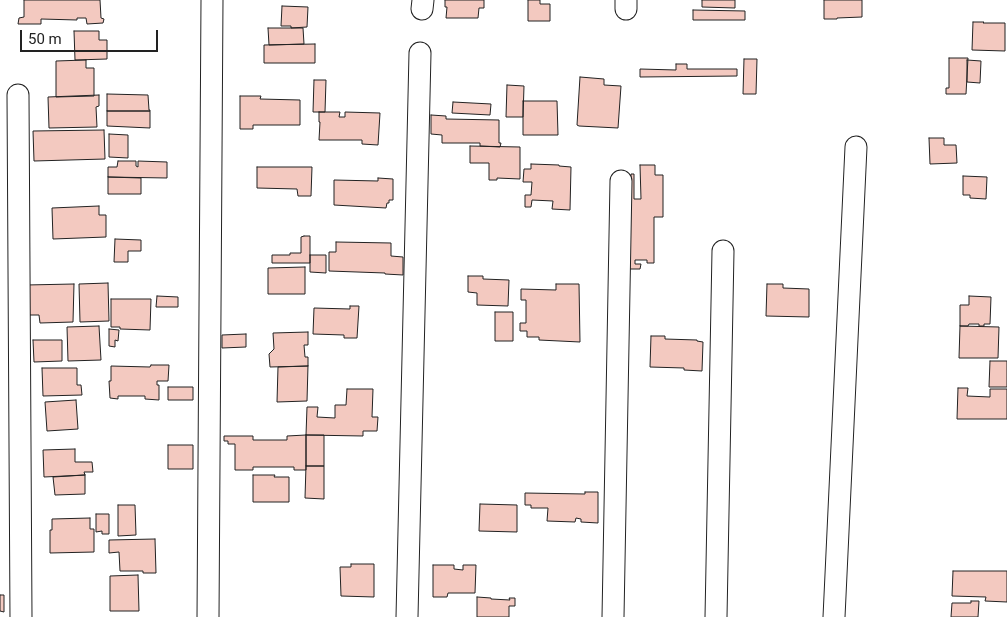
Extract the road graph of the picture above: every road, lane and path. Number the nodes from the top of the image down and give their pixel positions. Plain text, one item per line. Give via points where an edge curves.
1 (212, 0) edge
2 (420, 52) dead end
3 (18, 95) dead end
4 (856, 147) dead end
5 (621, 181) dead end
6 (723, 251) dead end
7 (21, 617) edge
8 (208, 617) edge
9 (407, 617) edge
10 (613, 617) edge
11 (716, 617) edge
12 (834, 617) edge

1 - 8 street
2 - 9 street
3 - 7 street
4 - 12 street
5 - 10 street
6 - 11 street

